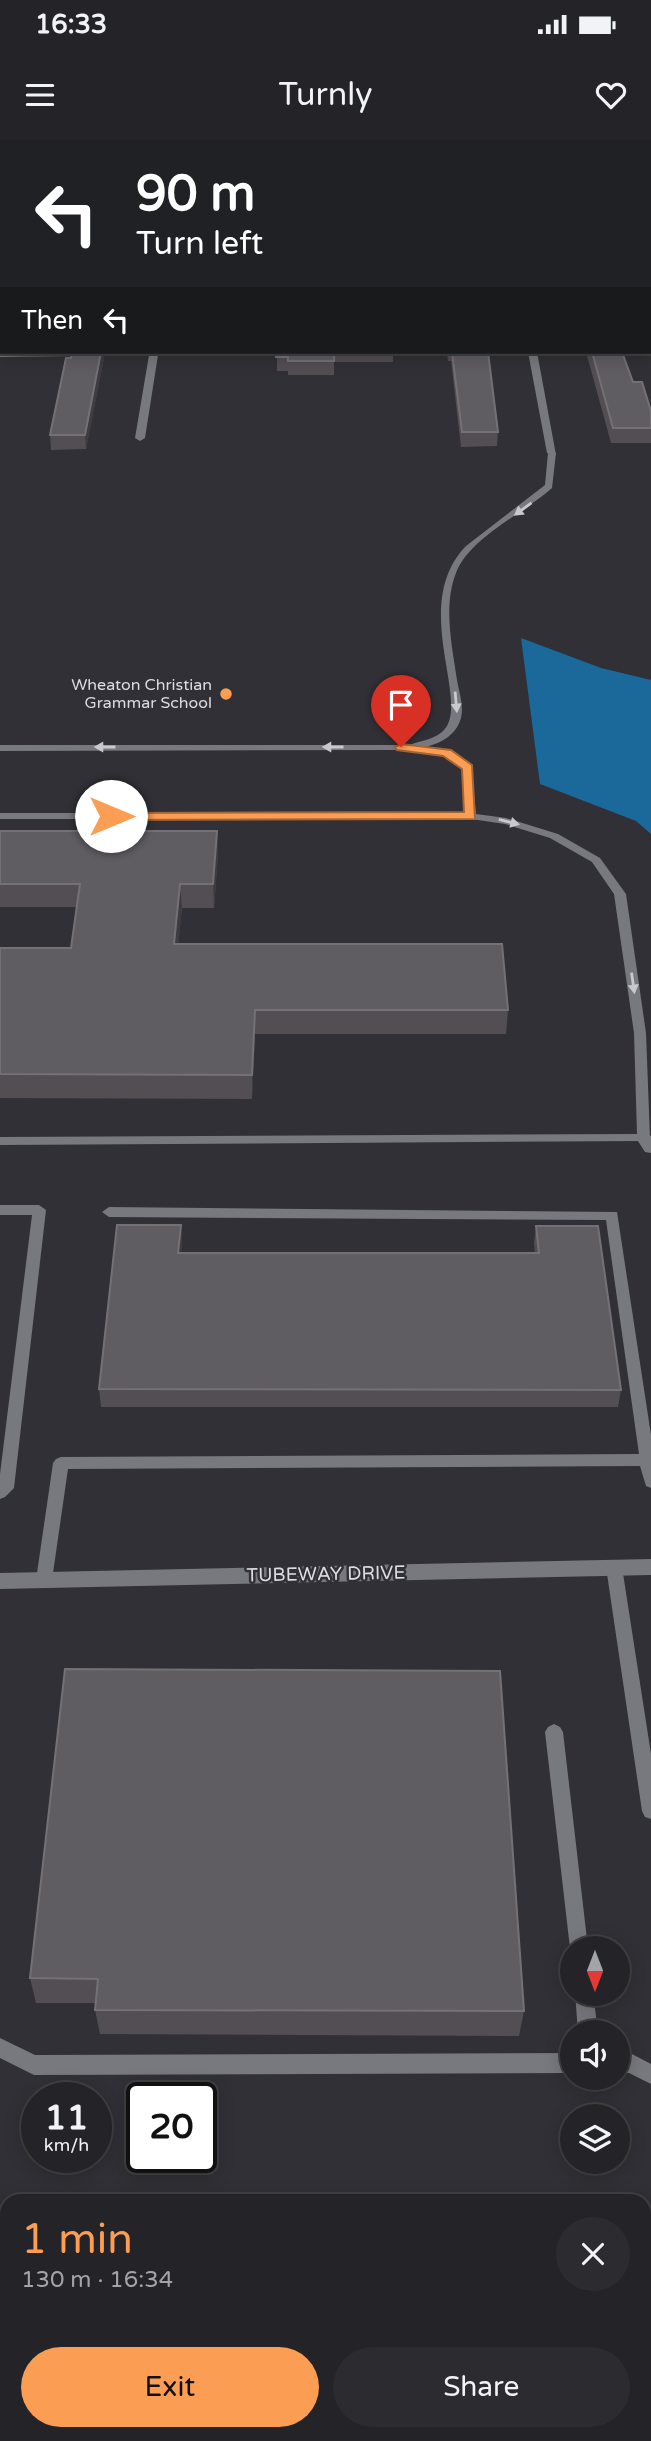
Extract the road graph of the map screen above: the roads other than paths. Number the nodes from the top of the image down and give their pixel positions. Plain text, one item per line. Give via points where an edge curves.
1 (154, 354) edge
2 (532, 354) edge
3 (140, 438) dead end
4 (552, 453) joint
5 (0, 747) edge
6 (401, 747) junction
7 (0, 816) edge
8 (471, 816) junction
9 (0, 1141) edge
10 (647, 1143) edge
11 (0, 1210) edge
12 (109, 1212) dead end
13 (647, 1460) junction
14 (651, 1482) edge
15 (0, 1493) edge
16 (614, 1567) junction
17 (651, 1567) edge
18 (44, 1580) junction
19 (0, 1581) edge
20 (554, 1732) dead end
21 (651, 1811) edge
22 (578, 1936) edge
23 (0, 2048) edge
24 (560, 2063) edge
25 (630, 2063) edge
26 (651, 2074) edge

1 - 3 street
2 - 4 street
4 -> 6 lane via 549,486 460,558 445,590 455,724 447,735 429,744
6 -> 5 lane
6 - 8 lane via 447,753 467,768
7 - 8 lane
8 -> 10 lane via 554,836 596,860 620,894 640,1033
9 - 10 lane
11 - 15 lane via 39,1210 6,1488
12 - 13 lane via 612,1215
13 - 14 lane
13 - 18 lane via 61,1464
16 - 17 street, TUBEWAY DRIVE
16 - 18 street, TUBEWAY DRIVE
16 - 21 lane
18 - 19 street, TUBEWAY DRIVE
20 - 22 lane
23 - 24 lane via 34,2065
25 - 26 lane

